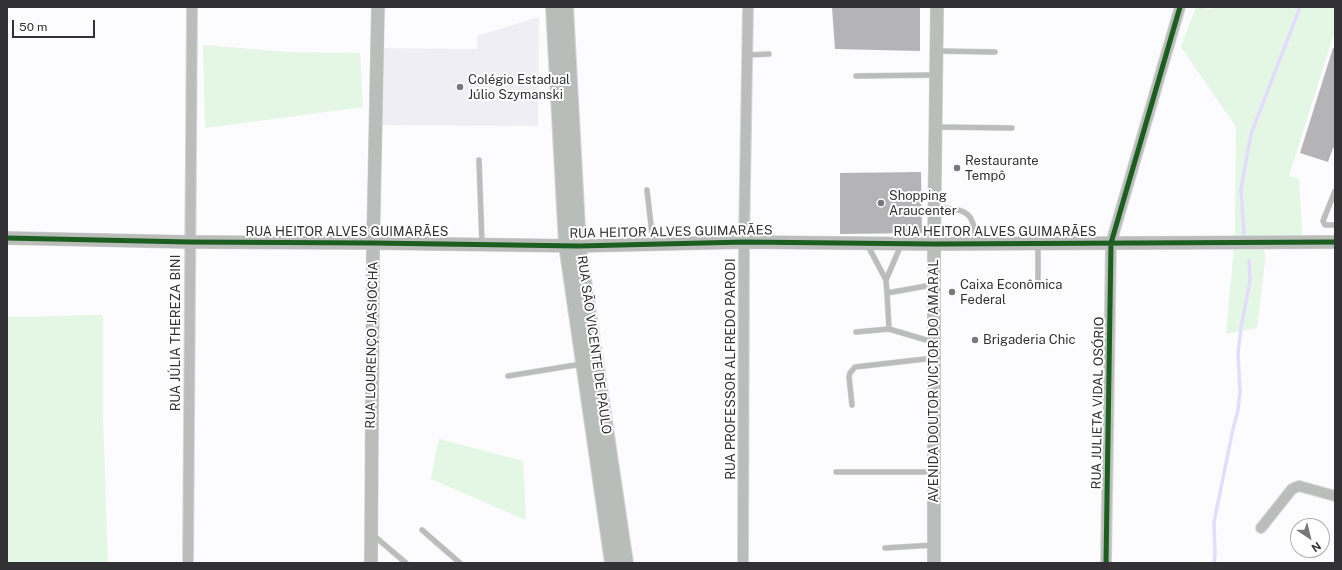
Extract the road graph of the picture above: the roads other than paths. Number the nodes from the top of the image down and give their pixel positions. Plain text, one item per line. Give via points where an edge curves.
1 (192, 7) edge
2 (378, 7) edge
3 (553, 7) edge
4 (566, 7) edge
5 (748, 7) edge
6 (937, 7) edge
7 (1180, 7) edge
8 (936, 51) junction
9 (995, 52) dead end
10 (769, 54) dead end
11 (748, 55) junction
12 (936, 75) junction
13 (856, 76) dead end
14 (935, 127) junction
15 (1012, 128) dead end
16 (479, 160) dead end
17 (647, 190) dead end
18 (1335, 191) edge
19 (934, 208) junction
20 (1335, 225) edge
21 (7, 238) edge
22 (190, 242) junction
23 (744, 242) junction
24 (1335, 242) edge
25 (373, 243) junction
26 (867, 243) junction
27 (1038, 243) junction
28 (1111, 243) junction
29 (482, 244) junction
30 (653, 244) junction
31 (902, 244) junction
32 (934, 244) junction
33 (976, 244) junction
34 (573, 245) junction
35 (886, 280) junction
36 (934, 285) junction
37 (1038, 285) dead end
38 (887, 293) junction
39 (889, 329) junction
40 (856, 332) dead end
41 (934, 342) junction
42 (934, 358) junction
43 (584, 364) junction
44 (508, 376) dead end
45 (852, 405) dead end
46 (836, 472) dead end
47 (934, 472) junction
48 (1335, 496) edge
49 (1262, 528) dead end
50 (422, 530) dead end
51 (371, 533) junction
52 (934, 545) junction
53 (885, 548) dead end
54 (188, 563) edge
55 (371, 563) edge
56 (406, 563) edge
57 (460, 563) edge
58 (612, 563) edge
59 (626, 563) edge
60 (743, 563) edge
61 (934, 563) edge
62 (1106, 563) edge

1 - 22 street, RUA JÚLIA THEREZA BINI
2 - 25 street, RUA LOURENÇO JASIOCHA
3 - 34 main road, RUA SÃO VICENTE DE PAULO
4 - 34 main road, RUA SÃO VICENTE DE PAULO
5 - 11 street, RUA PROFESSOR ALFREDO PARODI
6 - 8 street, AVENIDA DOUTOR VICTOR DO AMARAL
7 - 28 street, RUA JULIETA VIDAL OSÓRIO
8 - 9 lane
8 - 12 street, AVENIDA DOUTOR VICTOR DO AMARAL
10 - 11 lane
11 - 23 street, RUA PROFESSOR ALFREDO PARODI
12 - 13 lane
12 - 14 street, AVENIDA DOUTOR VICTOR DO AMARAL
14 - 15 lane
14 - 19 street, AVENIDA DOUTOR VICTOR DO AMARAL
16 - 29 lane
17 - 30 lane
18 - 20 lane via 1323,221 1325,225
19 - 32 street, AVENIDA DOUTOR VICTOR DO AMARAL
19 - 33 lane via 967,213 973,221
21 - 22 street, RUA HEITOR ALVES GUIMARÃES
22 - 25 street, RUA HEITOR ALVES GUIMARÃES
22 - 54 street, RUA JÚLIA THEREZA BINI
23 - 26 street, RUA HEITOR ALVES GUIMARÃES
23 - 30 street, RUA HEITOR ALVES GUIMARÃES
23 - 60 street, RUA PROFESSOR ALFREDO PARODI
24 - 28 street, RUA HEITOR ALVES GUIMARÃES
25 - 29 street, RUA HEITOR ALVES GUIMARÃES
25 - 51 street, RUA LOURENÇO JASIOCHA
26 - 31 street, RUA HEITOR ALVES GUIMARÃES
26 - 35 lane
27 - 28 street, RUA HEITOR ALVES GUIMARÃES
27 - 33 street, RUA HEITOR ALVES GUIMARÃES
27 - 37 lane
28 - 62 street, RUA JULIETA VIDAL OSÓRIO
29 - 34 street, RUA HEITOR ALVES GUIMARÃES
30 - 34 street, RUA HEITOR ALVES GUIMARÃES
31 - 32 street, RUA HEITOR ALVES GUIMARÃES
31 - 35 lane
32 - 33 street, RUA HEITOR ALVES GUIMARÃES
32 - 36 street, AVENIDA DOUTOR VICTOR DO AMARAL
34 - 43 main road, RUA SÃO VICENTE DE PAULO
34 - 59 main road, RUA SÃO VICENTE DE PAULO
35 - 38 lane
36 - 38 lane
36 - 41 street, AVENIDA DOUTOR VICTOR DO AMARAL
38 - 39 lane
39 - 40 lane
39 - 41 lane
41 - 42 street, AVENIDA DOUTOR VICTOR DO AMARAL
42 - 45 lane via 855,367 849,377
42 - 47 street, AVENIDA DOUTOR VICTOR DO AMARAL
43 - 44 lane
43 - 58 main road, RUA SÃO VICENTE DE PAULO
46 - 47 lane
47 - 52 street, AVENIDA DOUTOR VICTOR DO AMARAL
48 - 49 street via 1299,486 1292,489
50 - 57 lane
51 - 55 street, RUA LOURENÇO JASIOCHA
51 - 56 lane
52 - 53 lane
52 - 61 street, AVENIDA DOUTOR VICTOR DO AMARAL

